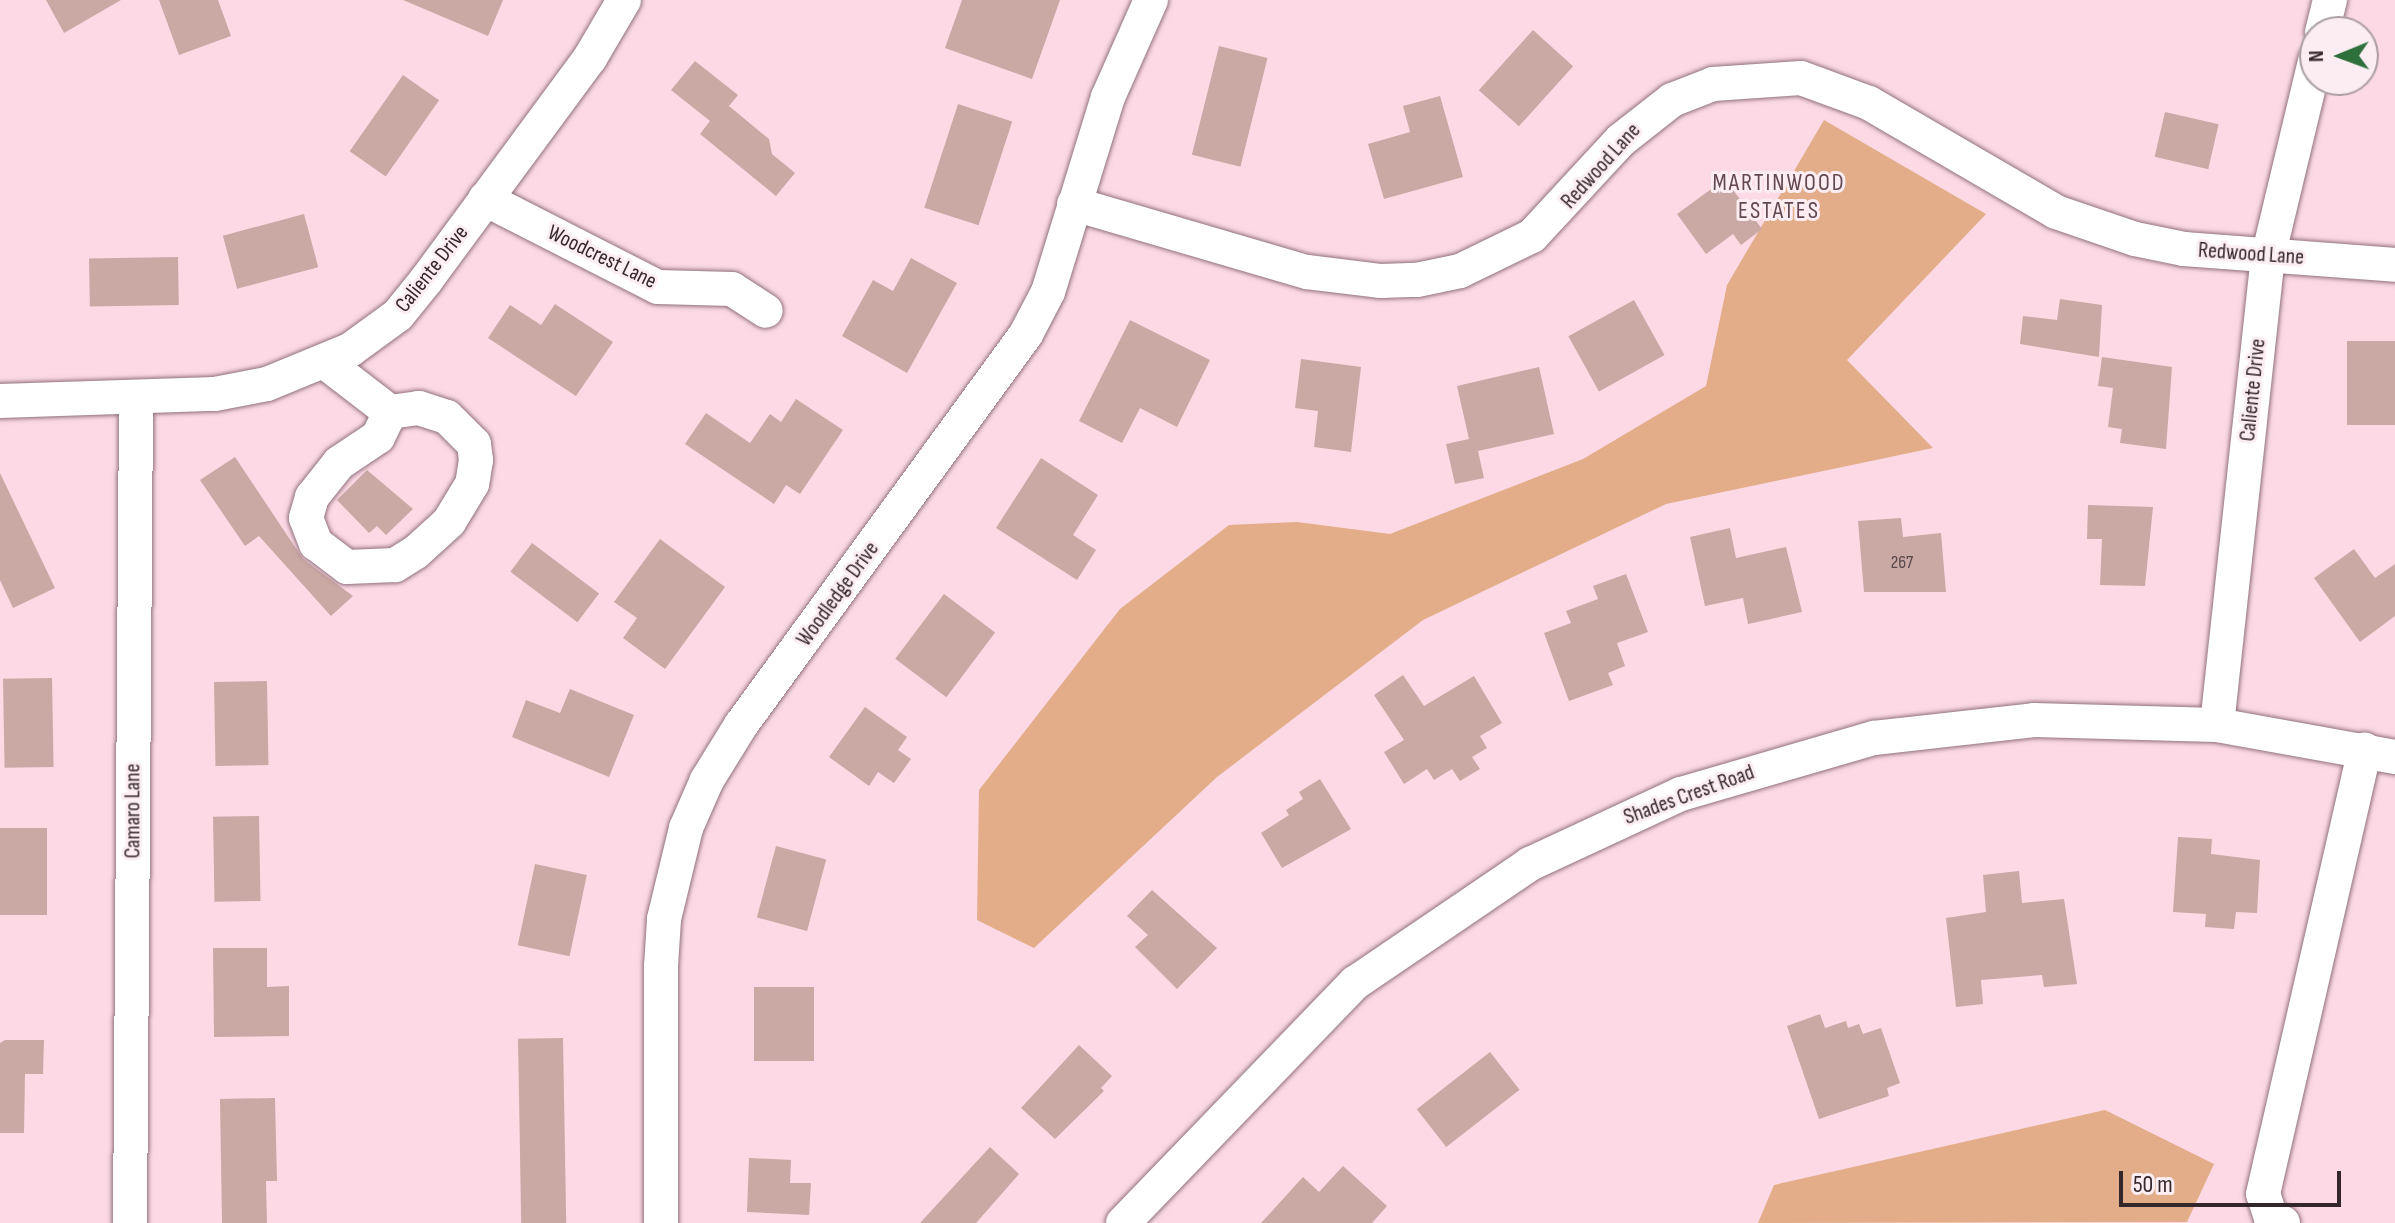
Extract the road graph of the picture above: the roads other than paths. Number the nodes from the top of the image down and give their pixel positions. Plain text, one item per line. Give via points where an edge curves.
1 (624, 0) edge
2 (1151, 0) edge
3 (2307, 96) edge
4 (485, 199) junction
5 (1074, 204) junction
6 (2268, 257) junction
7 (2395, 265) edge
8 (766, 311) dead end
9 (325, 362) junction
10 (136, 400) junction
11 (0, 401) edge
12 (390, 412) junction
13 (2217, 725) junction
14 (2380, 754) edge
15 (130, 1223) edge
16 (661, 1223) edge
17 (1123, 1223) edge
18 (2283, 1223) edge

1 - 4 street, Caliente Drive via 590,58
2 - 5 street, Woodledge Drive via 1108,97
3 - 6 street, Caliente Drive
4 - 8 street, Woodcrest Lane via 658,287 732,289
4 - 9 street, Caliente Drive via 398,315
5 - 6 street, Redwood Lane via 1307,272 1417,280 1460,271 1532,236 1621,140 1672,100 1713,84 1801,78 1869,103 2022,195 2090,225 2184,249
5 - 16 street, Woodledge Drive via 1048,292 1026,334 741,725 707,780 686,828 664,919 661,966
6 - 7 street, Redwood Lane
6 - 13 street, Caliente Drive
9 - 10 street, Caliente Drive via 267,384
9 - 12 street
10 - 11 street, Caliente Drive
10 - 15 street, Camaro Lane
12 - 12 street via 419,408 463,429 474,444 472,484 449,522 416,552 395,565 347,567 316,544 306,518 312,497 330,475 378,437
13 - 14 street, Shades Crest Road
13 - 17 street, Shades Crest Road via 2034,720 1874,738 1720,781 1618,821 1496,885 1355,983
14 - 18 street via 2263,1194 2271,1218

